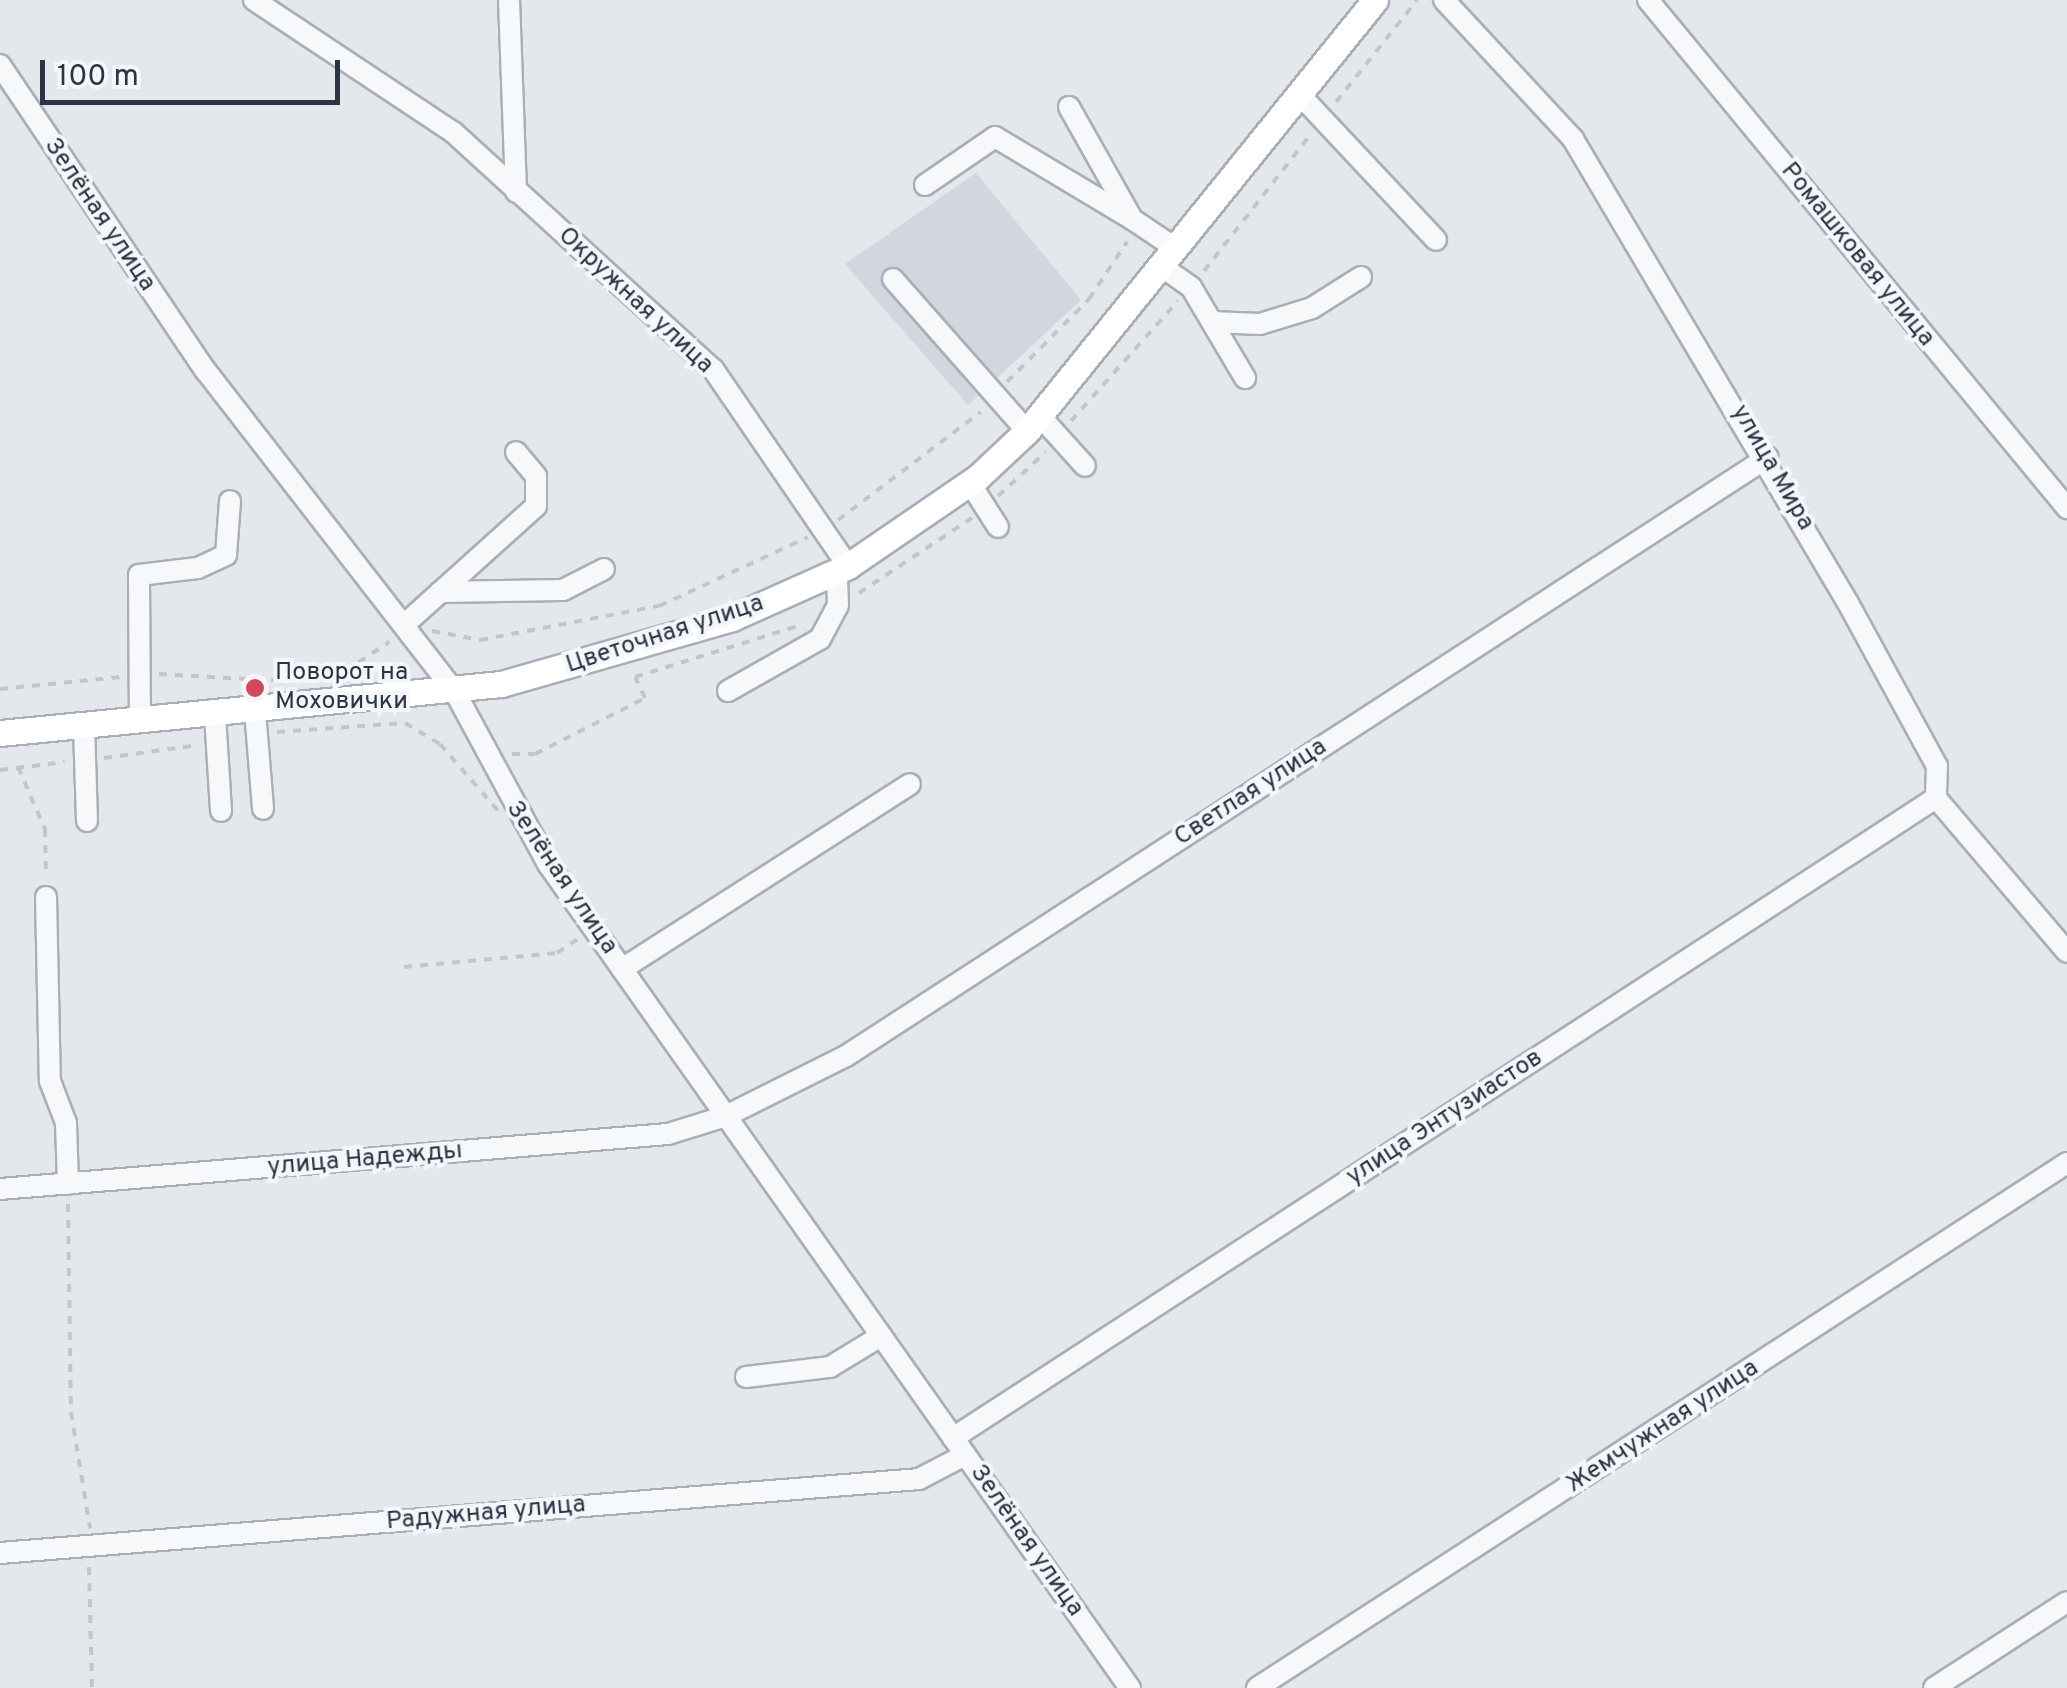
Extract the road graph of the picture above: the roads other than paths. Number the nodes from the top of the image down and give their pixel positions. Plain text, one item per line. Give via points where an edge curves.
1 (254, 0) edge
2 (509, 0) edge
3 (1375, 0) edge
4 (1444, 0) edge
5 (1648, 0) edge
6 (0, 64) edge
7 (1299, 94) junction
8 (1069, 108) dead end
9 (925, 185) dead end
10 (516, 192) junction
11 (1132, 219) junction
12 (1436, 240) dead end
13 (1168, 257) junction
14 (1360, 277) dead end
15 (893, 279) dead end
16 (1212, 322) junction
17 (1245, 378) dead end
18 (1034, 424) junction
19 (516, 452) dead end
20 (1768, 457) junction
21 (1085, 466) dead end
22 (970, 483) junction
23 (230, 500) dead end
24 (2067, 508) edge
25 (998, 527) dead end
26 (604, 569) dead end
27 (843, 569) junction
28 (440, 592) junction
29 (405, 624) junction
30 (456, 692) junction
31 (728, 692) dead end
32 (255, 711) junction
33 (215, 715) junction
34 (140, 722) junction
35 (84, 726) junction
36 (0, 733) edge
37 (910, 784) dead end
38 (1936, 798) junction
39 (263, 809) dead end
40 (221, 811) dead end
41 (87, 821) dead end
42 (46, 896) road end
43 (2067, 952) edge
44 (622, 969) junction
45 (726, 1116) junction
46 (2067, 1163) edge
47 (68, 1184) junction
48 (0, 1188) edge
49 (881, 1336) junction
50 (746, 1377) dead end
51 (959, 1447) junction
52 (0, 1553) edge
53 (2067, 1602) edge
54 (1130, 1688) edge
55 (1257, 1688) edge
56 (1934, 1688) edge

1 - 10 street, Окружная улица via 452,132
2 - 10 street
3 - 7 main road, Цветочная улица
4 - 20 street, улица Мира via 1573,139
5 - 24 street, Ромашковая улица
6 - 29 street, Зелёная улица via 206,371
7 - 12 street
7 - 13 main road, Цветочная улица
8 - 11 street
9 - 11 street via 996,137
10 - 27 street, Окружная улица via 713,370
11 - 13 street
13 - 16 street
13 - 18 main road, Цветочная улица
14 - 16 street via 1277,319
15 - 18 street
16 - 17 street
18 - 21 street
18 - 22 main road, Цветочная улица
19 - 28 street via 536,476 536,506
20 - 38 street, улица Мира via 1937,766
20 - 45 street, Светлая улица via 846,1056
22 - 25 street
22 - 27 main road, Цветочная улица
23 - 34 street via 226,554 198,568 139,574
26 - 28 street via 563,590
27 - 30 main road, Цветочная улица via 637,650
27 - 31 street via 838,605 820,639
28 - 29 street
29 - 30 street, Зелёная улица
30 - 32 main road, Цветочная улица
30 - 44 street, Зелёная улица via 512,808
32 - 33 main road, Цветочная улица
32 - 39 street
33 - 34 main road, Цветочная улица
33 - 40 street
34 - 35 main road, Цветочная улица
35 - 36 main road, Цветочная улица
35 - 41 street
37 - 44 street
38 - 43 street
38 - 51 street, улица Энтузиастов
42 - 47 street via 49,1065 66,1123
44 - 45 street, Зелёная улица
45 - 47 street, улица Надежды via 668,1134
45 - 49 street, Зелёная улица
46 - 55 street, Жемчужная улица
47 - 48 street, улица Надежды
49 - 50 street via 830,1367
49 - 51 street, Зелёная улица
51 - 52 street, Радужная улица via 919,1479
51 - 54 street, Зелёная улица
53 - 56 street

